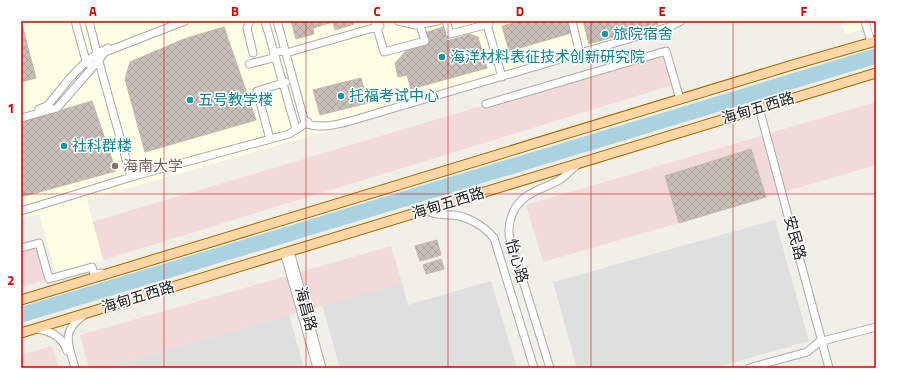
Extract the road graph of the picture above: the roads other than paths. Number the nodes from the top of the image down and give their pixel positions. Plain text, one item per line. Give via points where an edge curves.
1 (75, 21) edge
2 (89, 21) edge
3 (177, 21) edge
4 (185, 21) edge
5 (250, 21) edge
6 (265, 21) edge
7 (277, 21) edge
8 (280, 21) edge
9 (398, 21) edge
10 (438, 21) edge
11 (446, 21) edge
12 (573, 21) edge
13 (677, 21) edge
14 (681, 21) edge
15 (865, 21) edge
16 (873, 21) edge
17 (488, 22) edge
18 (420, 25) junction
19 (664, 25) edge
20 (378, 26) edge
21 (876, 32) edge
22 (873, 42) edge
23 (97, 52) junction
24 (253, 53) dead end
25 (274, 53) junction
26 (580, 53) junction
27 (288, 54) junction
28 (100, 60) junction
29 (86, 61) junction
30 (249, 64) dead end
31 (93, 67) junction
32 (102, 73) junction
33 (876, 73) edge
34 (503, 75) junction
35 (295, 80) junction
36 (283, 84) junction
37 (680, 99) junction
38 (486, 104) dead end
39 (757, 109) junction
40 (21, 114) edge
41 (21, 118) edge
42 (306, 121) junction
43 (295, 128) junction
44 (270, 138) junction
45 (581, 162) junction
46 (131, 176) junction
47 (21, 210) edge
48 (426, 210) junction
49 (21, 248) edge
50 (287, 252) junction
51 (112, 272) junction
52 (21, 300) edge
53 (88, 312) junction
54 (876, 327) edge
55 (32, 329) junction
56 (876, 331) edge
57 (21, 332) edge
58 (821, 344) junction
59 (319, 366) edge
60 (72, 368) edge
61 (76, 368) edge
62 (308, 368) edge
63 (534, 368) edge
64 (550, 368) edge
65 (749, 368) edge
66 (763, 368) edge
67 (826, 368) edge
68 (830, 368) edge

1 - 29 street
2 - 23 street
3 - 23 street
4 - 28 street via 105,52
5 - 24 street via 247,28
6 - 25 street
7 - 27 street
8 - 27 street
9 - 18 street
10 - 18 street
11 - 17 street via 450,34
12 - 26 street
13 - 19 street
14 - 19 street
15 - 22 street
16 - 21 street
17 - 34 street
18 - 20 street via 425,41 387,51
19 - 26 street
20 - 27 street
22 - 37 main road, 海甸五西路
23 - 28 street
23 - 29 street
25 - 27 street via 282,51
25 - 30 street via 273,58
25 - 36 street
26 - 34 street
27 - 35 street
28 - 31 street
28 - 32 street
29 - 31 street
29 - 40 street via 47,106
31 - 32 street
31 - 41 street via 57,108
32 - 46 street
33 - 39 main road, 海甸五西路
34 - 42 street via 345,120 325,124
35 - 36 street
35 - 42 street
36 - 43 street
36 - 44 street via 257,91
37 - 38 street via 666,51
37 - 51 main road, 海甸五西路
39 - 45 main road, 海甸五西路
39 - 58 street, 安民路
42 - 43 street
43 - 44 street
44 - 46 street
45 - 48 main road, 海甸五西路
45 - 64 street, 怡心路 via 560,179 520,201 509,225 510,239
46 - 47 street
48 - 50 main road, 海甸五西路
48 - 63 street, 怡心路 via 436,215 468,218 494,238
49 - 51 street via 38,243 49,279 92,267 94,274
50 - 53 main road, 海甸五西路
50 - 59 street, 海昌路
51 - 52 main road, 海甸五西路
53 - 55 main road, 海甸五西路
53 - 61 street via 75,322 68,333
54 - 58 street
55 - 57 main road, 海甸五西路
55 - 60 street via 49,332 60,339 65,345
56 - 58 street
58 - 65 street via 807,352
58 - 66 street via 808,355
58 - 67 street, 安民路
58 - 68 street, 安民路
59 - 62 street

